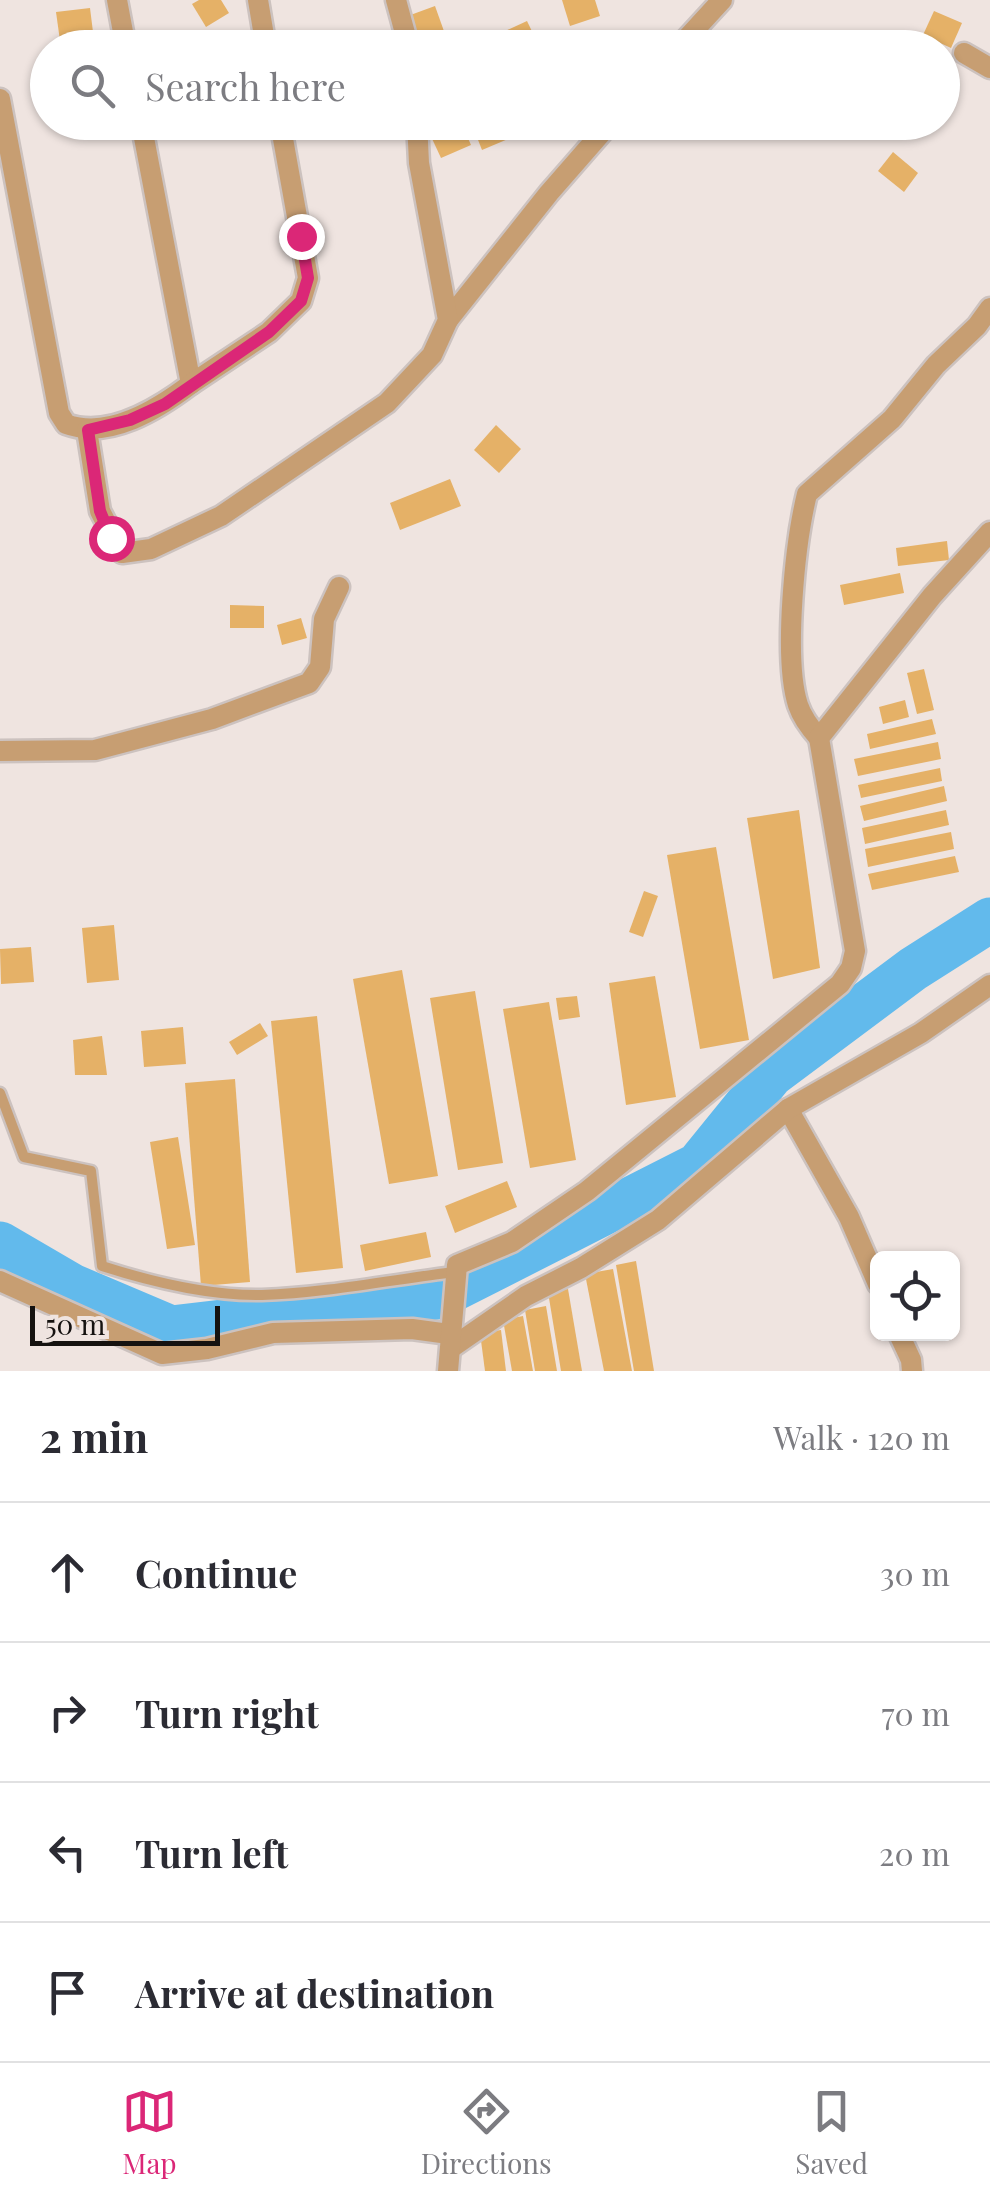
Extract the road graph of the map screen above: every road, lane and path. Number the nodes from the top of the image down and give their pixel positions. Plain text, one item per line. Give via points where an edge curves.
1 (117, 0) edge
2 (258, 0) edge
3 (396, 0) edge
4 (722, 0) edge
5 (123, 30) edge
6 (263, 30) edge
7 (404, 30) edge
8 (694, 30) edge
9 (964, 52) dead end
10 (990, 68) edge
11 (0, 99) edge
12 (144, 140) edge
13 (283, 140) edge
14 (418, 140) edge
15 (596, 140) edge
16 (8, 192) edge
17 (990, 308) edge
18 (448, 320) junction
19 (191, 384) junction
20 (88, 430) junction
21 (990, 532) edge
22 (339, 587) dead end
23 (819, 738) junction
24 (0, 752) edge
25 (990, 986) edge
26 (0, 1093) edge
27 (788, 1109) junction
28 (870, 1265) edge
29 (455, 1279) junction
30 (0, 1280) edge
31 (450, 1341) junction
32 (902, 1341) edge
33 (448, 1371) edge
34 (912, 1371) edge

1 - 5 street
2 - 6 street
3 - 7 street
4 - 8 street
9 - 10 street
11 - 16 street
12 - 19 street
13 - 19 street via 308,278 301,301 269,332
14 - 18 street
15 - 18 street
16 - 20 street via 59,413 66,424
17 - 23 street via 892,419 807,494 793,581 793,659 798,704
18 - 20 street via 432,355 386,404 221,516 151,549 122,553 111,538 100,511
19 - 20 street via 130,420
21 - 23 street
22 - 24 street via 324,619 320,667 309,683 212,719 95,750
23 - 29 street via 855,951 851,968 840,984 587,1191 512,1242 458,1264
25 - 27 street
26 - 29 lane via 24,1157 91,1171 102,1266 205,1290 261,1295
27 - 28 street
27 - 31 street via 658,1220
29 - 31 street
30 - 31 street via 162,1354 274,1333 412,1329
31 - 33 street
32 - 34 street

